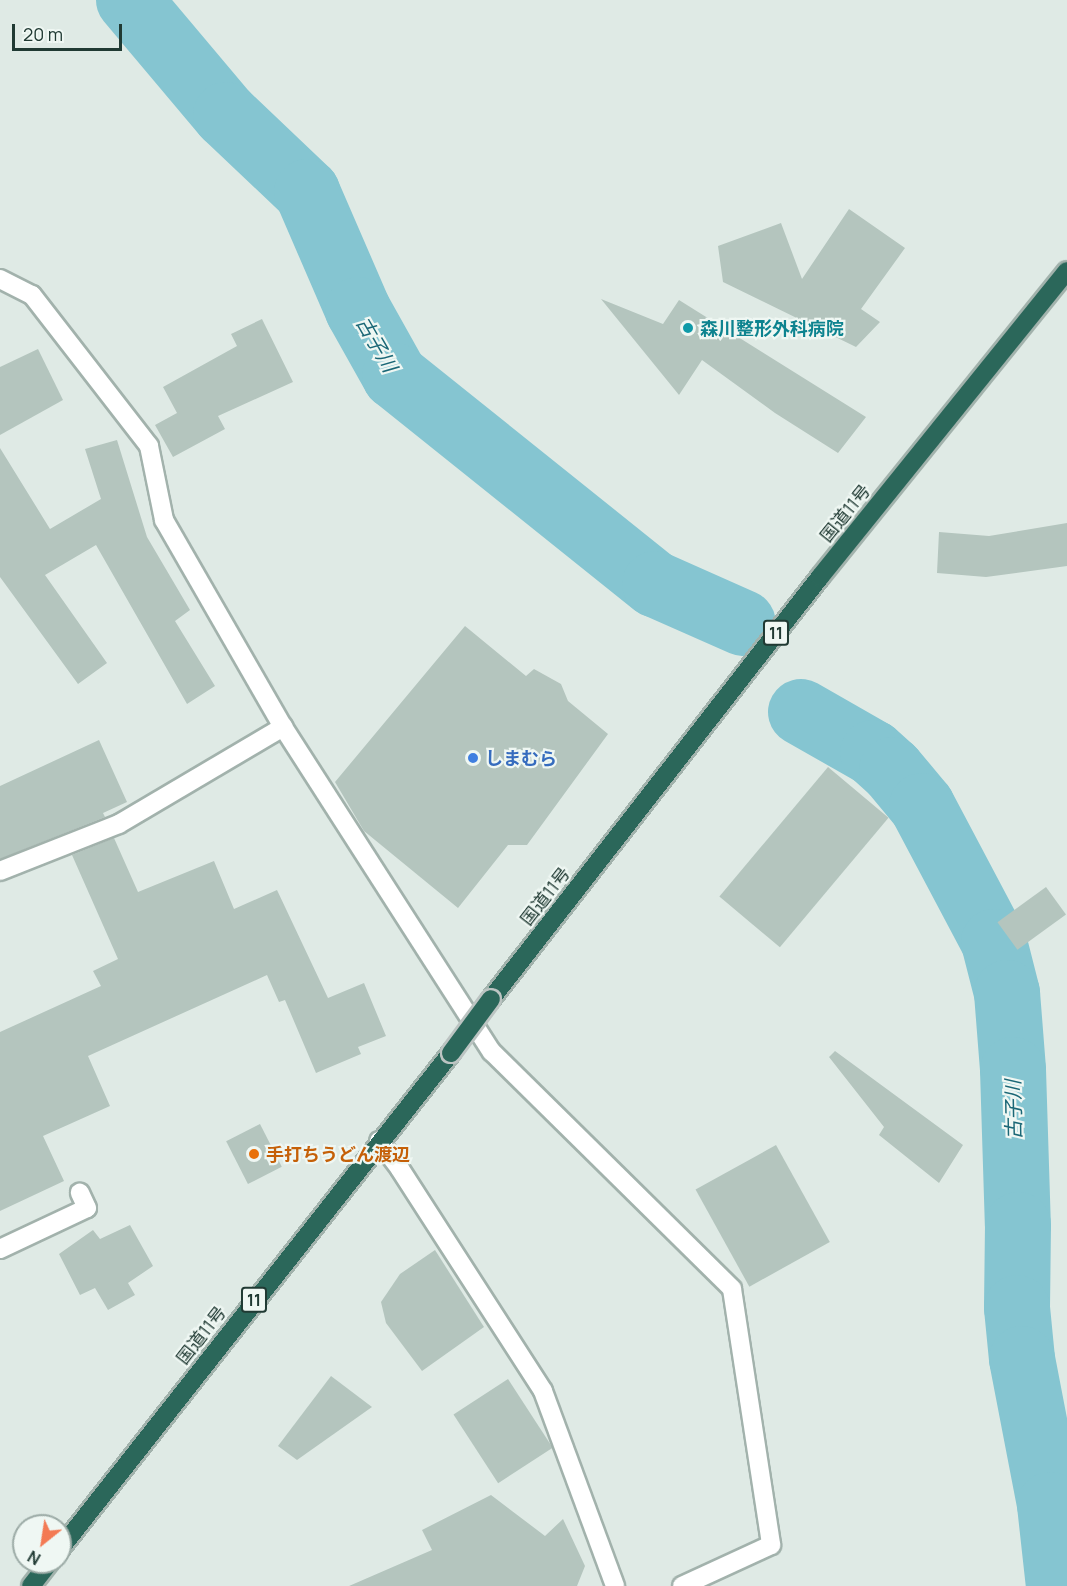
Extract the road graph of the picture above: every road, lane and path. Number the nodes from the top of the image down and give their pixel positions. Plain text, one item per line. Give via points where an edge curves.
1 (1067, 271) edge
2 (0, 279) edge
3 (283, 727) junction
4 (0, 871) edge
5 (379, 1141) junction
6 (80, 1193) dead end
7 (0, 1249) edge
8 (72, 1534) edge
9 (40, 1574) edge
10 (31, 1586) edge
11 (615, 1586) edge
12 (682, 1586) edge

1 - 5 highway, 国道11号 / 11, bridge via 820,577
2 - 3 street via 32,295 149,447 164,520
3 - 4 street via 119,824
3 - 12 street via 492,1052 732,1289 771,1545
5 - 8 highway, 国道11号 / 11
5 - 11 street via 543,1391
6 - 7 street via 87,1208
9 - 10 highway

